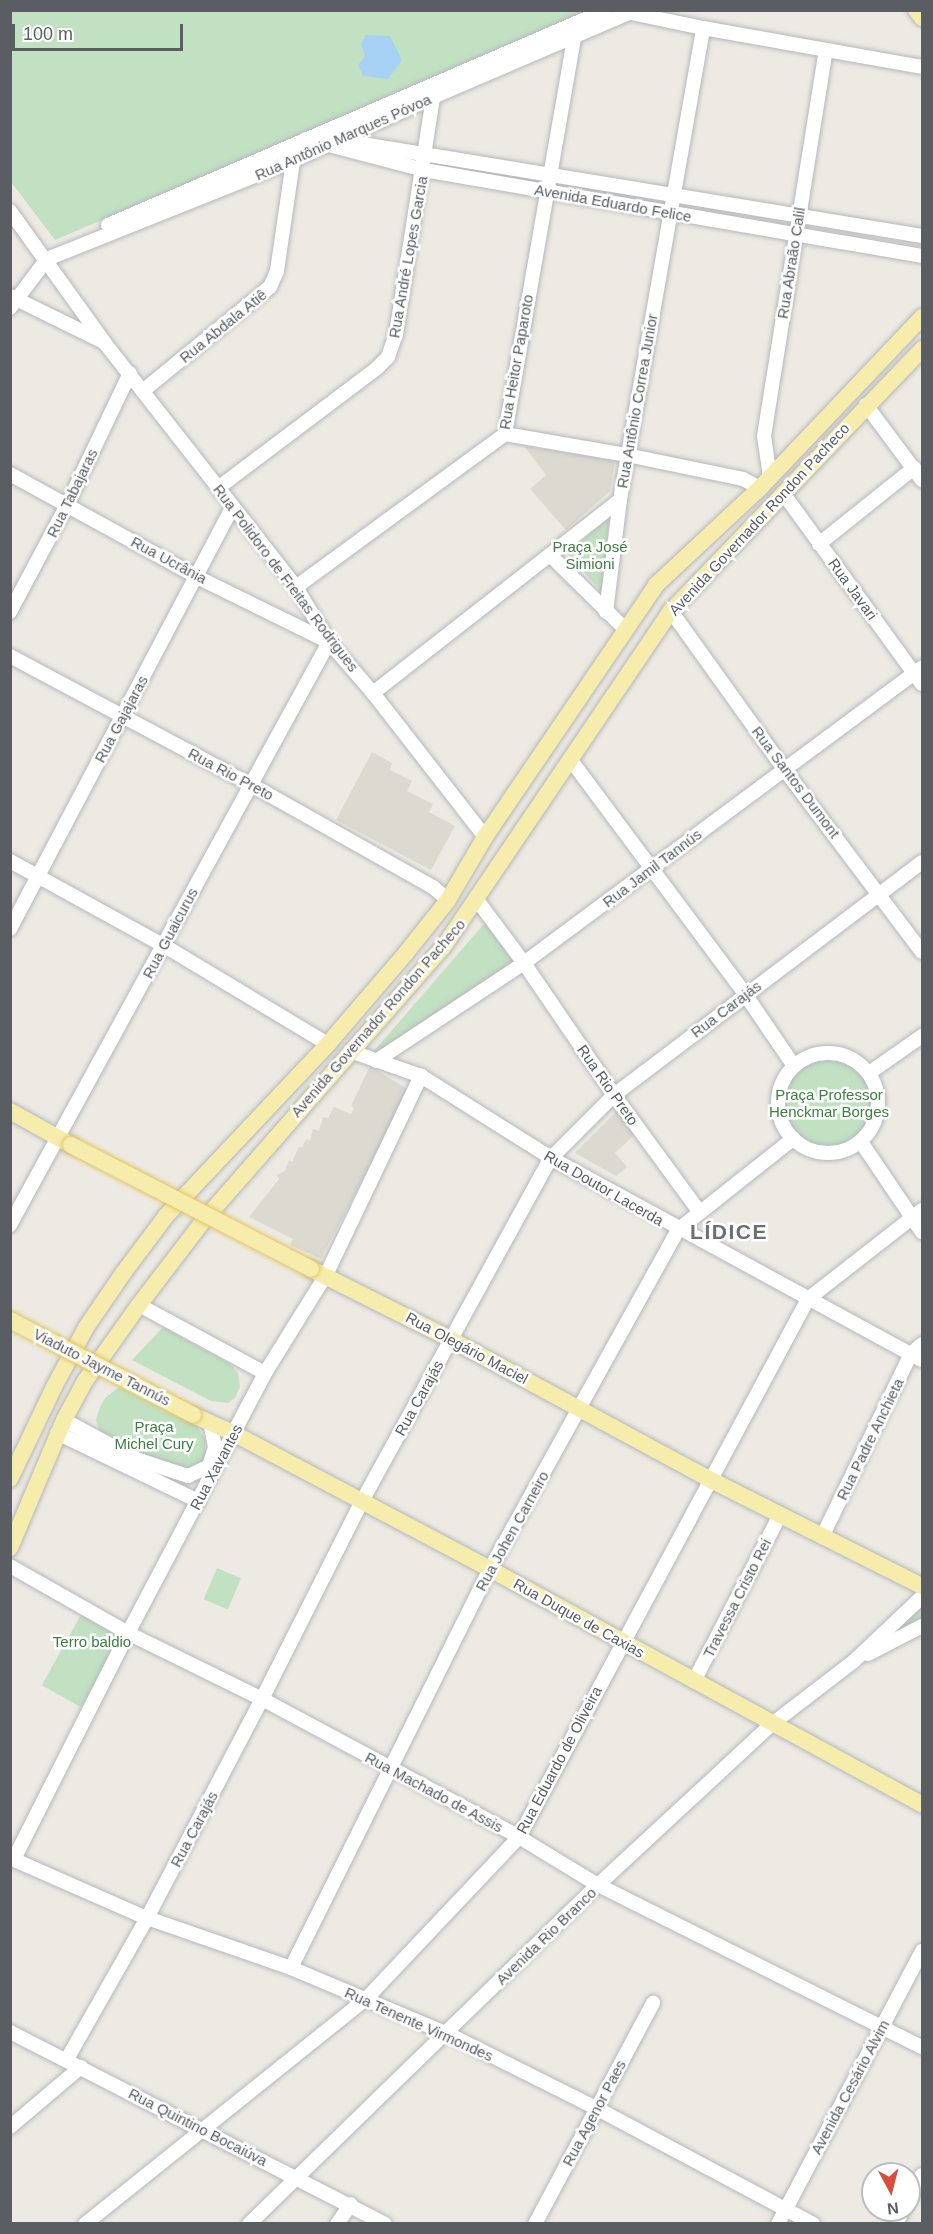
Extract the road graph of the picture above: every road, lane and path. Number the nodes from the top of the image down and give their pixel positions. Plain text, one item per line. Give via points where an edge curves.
1 (606, 10) edge
2 (916, 10) edge
3 (633, 11) edge
4 (922, 18) edge
5 (702, 28) junction
6 (574, 37) junction
7 (826, 50) junction
8 (922, 67) edge
9 (434, 91) junction
10 (307, 139) junction
11 (332, 143) junction
12 (426, 154) junction
13 (292, 161) junction
14 (424, 170) junction
15 (549, 174) junction
16 (546, 191) junction
17 (673, 195) junction
18 (10, 211) edge
19 (669, 212) junction
20 (798, 216) junction
21 (893, 231) junction
22 (795, 234) junction
23 (922, 236) edge
24 (890, 250) junction
25 (45, 256) junction
26 (922, 256) edge
27 (12, 301) edge
28 (922, 316) edge
29 (104, 342) junction
30 (922, 349) edge
31 (130, 373) junction
32 (144, 390) junction
33 (866, 405) junction
34 (505, 434) junction
35 (627, 455) junction
36 (914, 468) junction
37 (10, 474) edge
38 (922, 480) edge
39 (765, 482) junction
40 (218, 488) junction
41 (783, 493) junction
42 (620, 500) junction
43 (67, 505) junction
44 (232, 508) junction
45 (819, 543) junction
46 (550, 555) junction
47 (197, 577) junction
48 (296, 587) junction
49 (671, 610) junction
50 (10, 612) edge
51 (606, 612) junction
52 (625, 629) junction
53 (329, 642) junction
54 (10, 656) edge
55 (920, 675) edge
56 (373, 693) junction
57 (122, 716) junction
58 (570, 759) junction
59 (784, 769) junction
60 (250, 784) junction
61 (485, 837) junction
62 (10, 861) edge
63 (922, 862) edge
64 (652, 867) junction
65 (39, 878) junction
66 (880, 893) junction
67 (448, 900) junction
68 (477, 900) junction
69 (10, 929) edge
70 (163, 945) junction
71 (922, 952) edge
72 (524, 963) junction
73 (745, 994) junction
74 (922, 1036) edge
75 (327, 1044) junction
76 (350, 1051) junction
77 (376, 1061) junction
78 (794, 1066) junction
79 (869, 1073) junction
80 (421, 1076) junction
81 (614, 1095) junction
82 (10, 1111) edge
83 (793, 1139) junction
84 (65, 1142) junction
85 (861, 1142) junction
86 (551, 1158) junction
87 (699, 1210) junction
88 (917, 1214) edge
89 (10, 1225) edge
90 (678, 1230) junction
91 (922, 1232) edge
92 (319, 1272) junction
93 (808, 1299) junction
94 (139, 1305) junction
95 (10, 1320) edge
96 (452, 1340) junction
97 (922, 1344) edge
98 (917, 1357) edge
99 (265, 1372) junction
100 (579, 1408) junction
101 (210, 1422) junction
102 (60, 1426) junction
103 (233, 1433) junction
104 (10, 1479) edge
105 (711, 1480) junction
106 (198, 1501) junction
107 (361, 1503) junction
108 (780, 1515) junction
109 (822, 1537) junction
110 (10, 1548) edge
111 (10, 1566) edge
112 (490, 1569) junction
113 (922, 1586) edge
114 (922, 1597) edge
115 (922, 1626) edge
116 (128, 1633) junction
117 (623, 1642) junction
118 (854, 1661) junction
119 (694, 1681) junction
120 (262, 1699) junction
121 (772, 1724) junction
122 (389, 1768) junction
123 (922, 1805) edge
124 (519, 1837) junction
125 (12, 1858) edge
126 (598, 1885) junction
127 (147, 1918) junction
128 (922, 1951) edge
129 (291, 1968) junction
130 (365, 2000) junction
131 (653, 2003) dead end
132 (882, 2027) junction
133 (10, 2032) edge
134 (446, 2033) junction
135 (922, 2048) edge
136 (67, 2059) junction
137 (81, 2067) junction
138 (596, 2108) junction
139 (10, 2127) edge
140 (202, 2131) junction
141 (297, 2177) junction
142 (351, 2204) junction
143 (785, 2209) junction
144 (85, 2223) edge
145 (249, 2223) edge
146 (337, 2223) edge
147 (385, 2223) edge
148 (535, 2223) edge
149 (778, 2223) edge
150 (813, 2223) edge

1 - 9 street, Rua Antônio Marques Póvoa
2 - 4 main road
3 - 5 street
3 - 6 street, Rua Antônio Marques Póvoa
5 - 7 street
5 - 17 street, Rua Antônio Correa Junior
6 - 9 street, Rua Antônio Marques Póvoa
6 - 15 street, Rua Heitor Paparoto
7 - 8 street
7 - 20 street, Rua Abraão Calil
9 - 10 street, Rua Antônio Marques Póvoa
9 - 11 street, Rua Antônio Marques Póvoa
9 - 12 street, Rua André Lopes Garcia
10 - 11 street, Avenida Eduardo Felice
10 - 13 street, Rua Abdala Atiê
10 - 25 street, Rua Antônio Marques Póvoa
11 - 12 street, Avenida Eduardo Felice
11 - 13 street, Rua Antônio Marques Póvoa
11 - 14 street, Avenida Eduardo Felice
12 - 14 street, Rua André Lopes Garcia
12 - 15 street, Avenida Eduardo Felice
13 - 25 street, Rua Antônio Marques Póvoa
13 - 32 street, Rua Abdala Atiê via 277,271 270,287
14 - 16 street, Avenida Eduardo Felice
14 - 40 street, Rua André Lopes Garcia via 396,334 388,357
15 - 16 street, Rua Heitor Paparoto
15 - 17 street, Avenida Eduardo Felice
16 - 19 street, Avenida Eduardo Felice
16 - 34 street, Rua Heitor Paparoto
17 - 19 street, Rua Antônio Correa Junior
17 - 20 street, Avenida Eduardo Felice
18 - 25 street, Rua Polidoro de Freitas Rodrigues
19 - 22 street, Avenida Eduardo Felice
19 - 35 street, Rua Antônio Correa Junior
20 - 21 street, Avenida Eduardo Felice
20 - 22 street, Rua Abraão Calil
21 - 23 street, Avenida Eduardo Felice
21 - 24 street
22 - 24 street, Avenida Eduardo Felice
22 - 39 street, Rua Abraão Calil via 764,436
24 - 26 street, Avenida Eduardo Felice
25 - 27 street
25 - 29 street, Rua Polidoro de Freitas Rodrigues
27 - 29 street
28 - 39 main road, Avenida Governador Rondon Pacheco
29 - 31 street, Rua Polidoro de Freitas Rodrigues
30 - 33 main road, Avenida Governador Rondon Pacheco
31 - 32 street, Rua Polidoro de Freitas Rodrigues
31 - 43 street, Rua Tabajaras
32 - 40 street, Rua Polidoro de Freitas Rodrigues
33 - 36 street
33 - 41 main road, Avenida Governador Rondon Pacheco
34 - 35 street
34 - 48 street, Rua Heitor Paparoto
35 - 39 street
35 - 42 street, Rua Antônio Correa Junior
36 - 38 street
36 - 45 street
37 - 43 street, Rua Ucrânia
39 - 52 main road, Avenida Governador Rondon Pacheco via 656,585
40 - 44 street, Rua Polidoro de Freitas Rodrigues
41 - 45 street, Rua Javari
41 - 49 main road, Avenida Governador Rondon Pacheco
42 - 46 street, Rua Antônio Correa Junior
42 - 51 street
43 - 47 street, Rua Ucrânia
43 - 50 street, Rua Tabajaras
44 - 47 street, Rua Gajajaras
44 - 48 street, Rua Polidoro de Freitas Rodrigues
45 - 55 street, Rua Javari
46 - 51 street
46 - 56 street, Rua Antônio Correa Junior
47 - 53 street, Rua Ucrânia
47 - 57 street, Rua Gajajaras
48 - 53 street, Rua Polidoro de Freitas Rodrigues
49 - 58 main road, Avenida Governador Rondon Pacheco
49 - 59 street, Rua Santos Dumont
51 - 52 street
52 - 61 main road, Avenida Governador Rondon Pacheco
53 - 56 street, Rua Polidoro de Freitas Rodrigues
53 - 60 street, Rua Guaicurus
54 - 57 street, Rua Rio Preto
55 - 59 street, Rua Jamil Tannús
56 - 61 street, Rua Polidoro de Freitas Rodrigues
57 - 60 street, Rua Rio Preto
57 - 65 street, Rua Gajajaras
58 - 64 street
58 - 68 main road, Avenida Governador Rondon Pacheco
59 - 64 street, Rua Jamil Tannús
59 - 66 street, Rua Santos Dumont
60 - 67 street, Rua Rio Preto via 433,887
60 - 70 street, Rua Guaicurus
61 - 67 main road, Avenida Governador Rondon Pacheco
62 - 65 street
63 - 66 street, Rua Carajás
64 - 72 street, Rua Jamil Tannús
64 - 73 street
65 - 69 street, Rua Gajajaras
65 - 70 street
66 - 71 street, Rua Santos Dumont
66 - 73 street, Rua Carajás
67 - 75 main road, Avenida Governador Rondon Pacheco
68 - 72 street, Rua Rio Preto
68 - 76 main road, Avenida Governador Rondon Pacheco via 444,946
70 - 75 street
70 - 84 street, Rua Guaicurus
72 - 77 street, Rua Jamil Tannús
72 - 81 street, Rua Rio Preto
73 - 78 street
73 - 81 street, Rua Carajás
74 - 79 street
75 - 104 main road, Avenida Governador Rondon Pacheco via 166,1215 131,1263 82,1336
76 - 77 street, Rua Doutor Lacerda
76 - 94 main road, Avenida Governador Rondon Pacheco via 204,1220
77 - 80 street, Rua Doutor Lacerda
78 - 79 street via 808,1057 842,1054
78 - 83 street via 781,1085 778,1108 780,1120
79 - 85 street via 880,1101 878,1116
80 - 86 street, Rua Doutor Lacerda
80 - 92 street, Rua Xavantes
81 - 86 street, Rua Carajás
81 - 87 street, Rua Rio Preto
82 - 84 main road, Rua Olegário Maciel
83 - 85 street via 805,1148 827,1153 849,1150
83 - 87 street, Rua Johen Carneiro
84 - 89 street, Rua Guaicurus
84 - 92 main road, Rua Olegário Maciel, bridge
85 - 88 street
86 - 90 street, Rua Doutor Lacerda
86 - 96 street, Rua Carajás
87 - 90 street, Rua Johen Carneiro
88 - 91 street
88 - 93 street, Rua Eduardo de Oliveira
90 - 93 street, Rua Doutor Lacerda
90 - 100 street, Rua Johen Carneiro
92 - 96 main road, Rua Olegário Maciel
92 - 99 street, Rua Xavantes
93 - 98 street, Rua Doutor Lacerda
93 - 105 street, Rua Eduardo de Oliveira
94 - 99 street
94 - 102 main road, Avenida Governador Rondon Pacheco via 85,1381
95 - 101 main road, Viaduto Jayme Tannús, bridge
96 - 100 main road, Rua Olegário Maciel
96 - 107 street, Rua Carajás
97 - 98 street, Rua Padre Anchieta
98 - 109 street, Rua Padre Anchieta
99 - 103 street, Rua Xavantes
100 - 105 main road, Rua Olegário Maciel
100 - 112 street, Rua Johen Carneiro
101 - 102 street via 214,1448 209,1466 188,1476 136,1459
101 - 103 main road, Rua Duque de Caxias
102 - 106 street
102 - 110 main road, Avenida Governador Rondon Pacheco
103 - 106 street, Rua Xavantes
103 - 107 main road, Rua Duque de Caxias
105 - 108 main road, Rua Olegário Maciel
105 - 117 street, Rua Eduardo de Oliveira
106 - 116 street, Rua Xavantes
107 - 112 main road, Rua Duque de Caxias
107 - 120 street, Rua Carajás
108 - 109 main road, Rua Olegário Maciel
108 - 119 street, Travessa Cristo Rei
109 - 113 main road, Rua Olegário Maciel
111 - 116 street, Rua Machado de Assis
112 - 117 main road, Rua Duque de Caxias
112 - 122 street, Rua Johen Carneiro
114 - 118 street
115 - 118 street
116 - 120 street, Rua Machado de Assis
116 - 125 street, Rua Xavantes
117 - 119 main road, Rua Duque de Caxias
117 - 124 street, Rua Eduardo de Oliveira
118 - 121 street, Avenida Rio Branco
119 - 121 main road, Rua Duque de Caxias
120 - 122 street, Rua Machado de Assis
120 - 127 street, Rua Carajás
121 - 123 main road, Rua Duque de Caxias
121 - 126 street, Avenida Rio Branco
122 - 124 street, Rua Machado de Assis
122 - 129 street, Rua Johen Carneiro
124 - 126 street, Rua Machado de Assis
124 - 130 street, Rua Eduardo de Oliveira
125 - 127 street, Rua Tenente Virmondes
126 - 132 street, Rua Machado de Assis
126 - 134 street, Avenida Rio Branco
127 - 129 street, Rua Tenente Virmondes
127 - 136 street, Rua Carajás
128 - 132 street, Avenida Cesário Alvim
129 - 130 street, Rua Tenente Virmondes
130 - 134 street, Rua Tenente Virmondes
130 - 140 street, Rua Eduardo de Oliveira
131 - 138 street, Rua Agenor Paes
132 - 135 street, Rua Machado de Assis
132 - 143 street, Avenida Cesário Alvim
133 - 136 street, Rua Quintino Bocaiúva
134 - 138 street, Rua Tenente Virmondes
134 - 141 street, Avenida Rio Branco
136 - 137 street, Rua Quintino Bocaiúva
137 - 139 street
137 - 140 street, Rua Quintino Bocaiúva
138 - 143 street, Rua Tenente Virmondes
138 - 148 street, Rua Agenor Paes
140 - 141 street, Rua Quintino Bocaiúva
140 - 144 street, Rua Eduardo de Oliveira
141 - 142 street, Rua Quintino Bocaiúva
141 - 145 street, Avenida Rio Branco
142 - 146 street
142 - 147 street, Rua Quintino Bocaiúva
143 - 149 street, Avenida Cesário Alvim
143 - 150 street, Rua Tenente Virmondes

